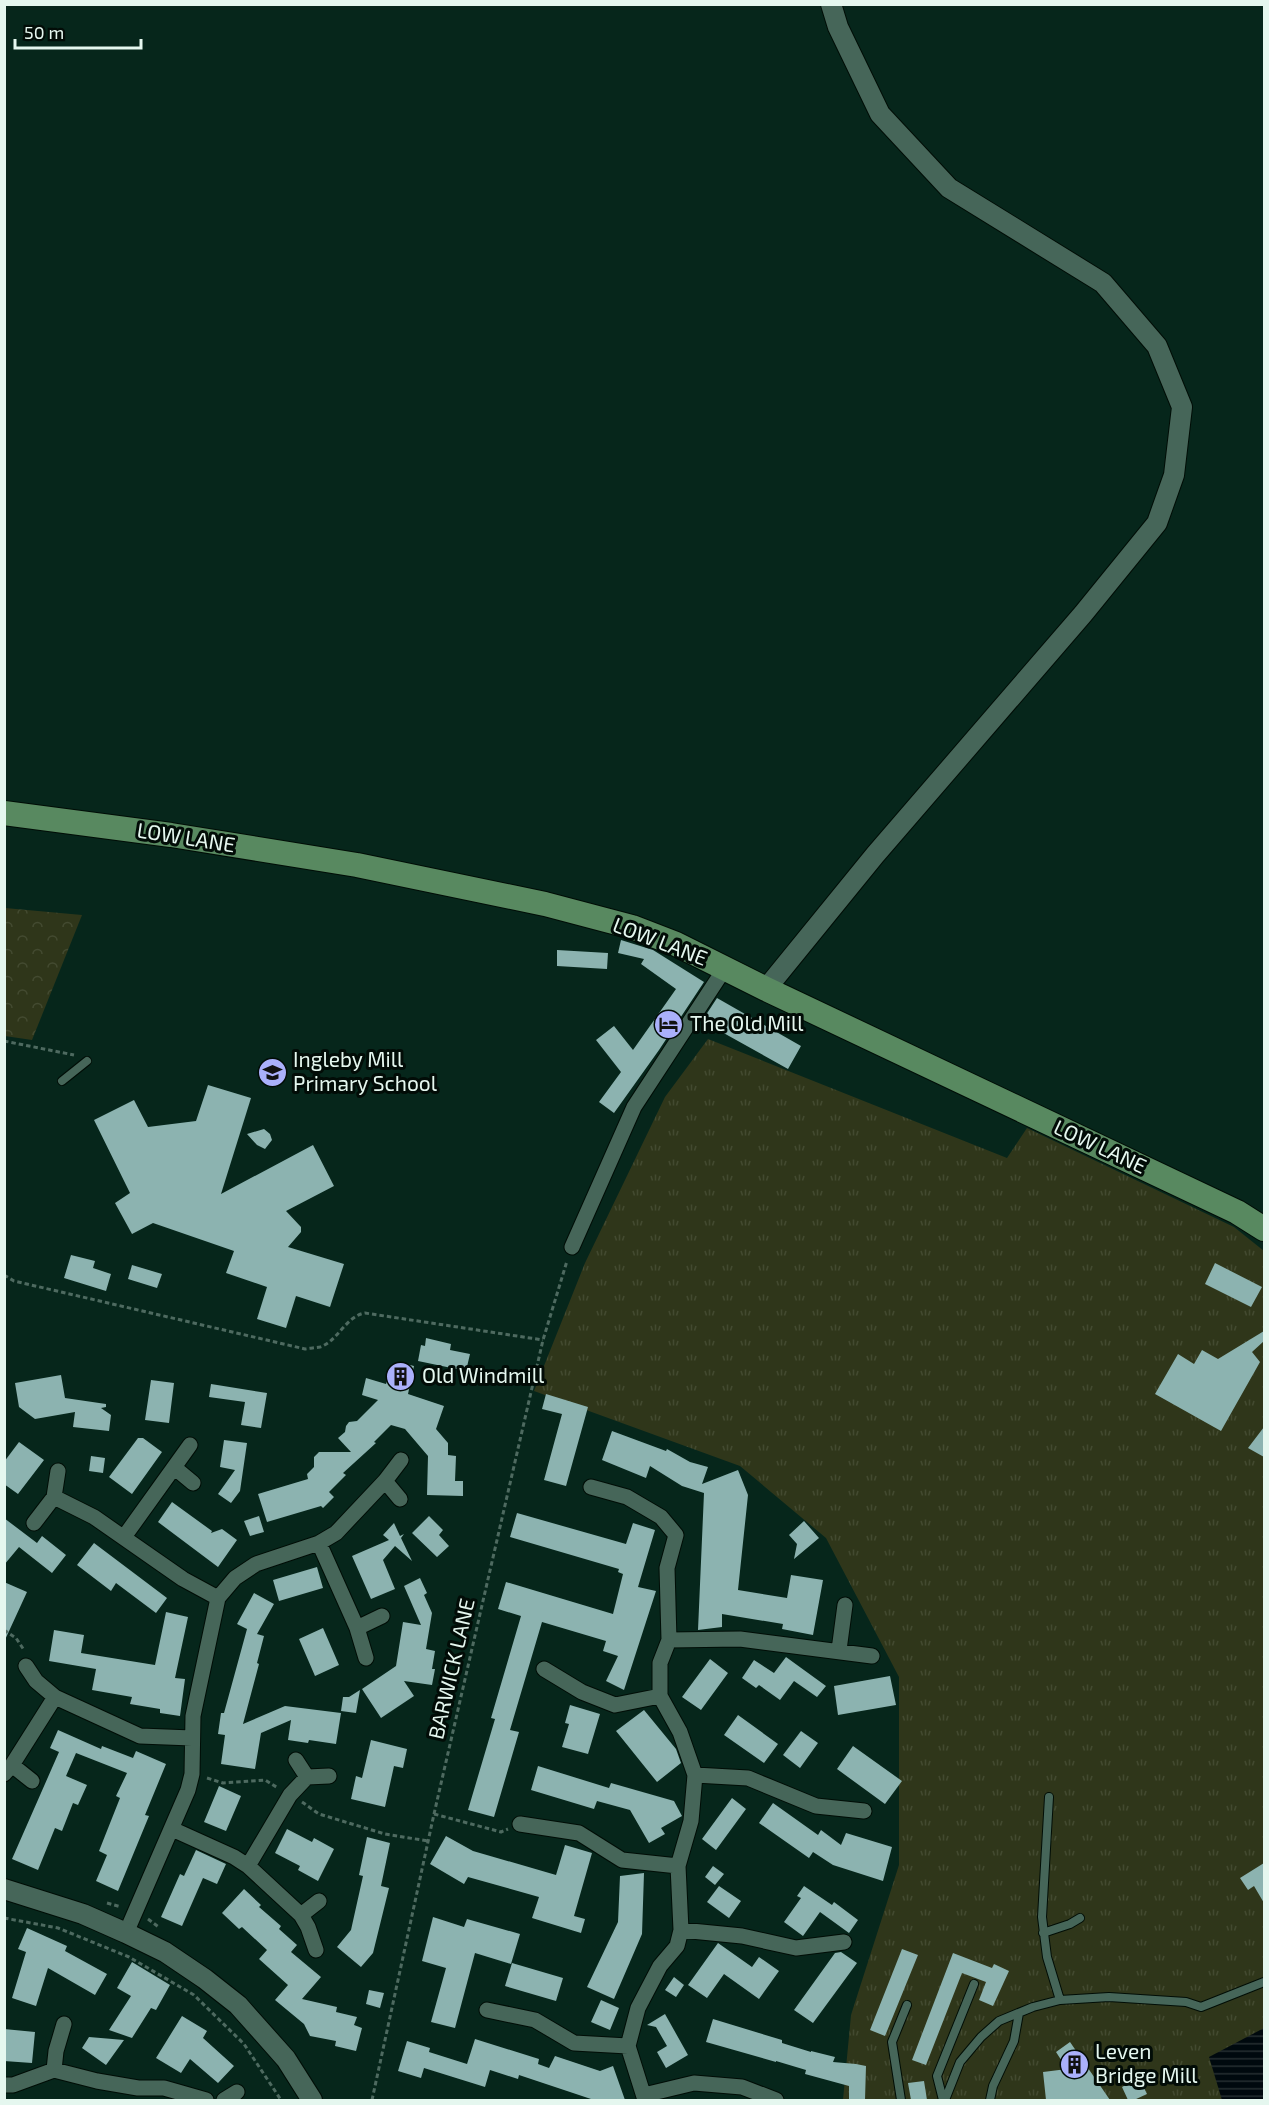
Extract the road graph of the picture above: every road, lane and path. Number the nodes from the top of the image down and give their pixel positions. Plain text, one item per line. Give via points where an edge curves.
1 (831, 4) edge
2 (4, 813) edge
3 (725, 968) junction
4 (766, 989) junction
5 (4, 1041) edge
6 (87, 1061) joint
7 (62, 1081) dead end
8 (1264, 1229) edge
9 (572, 1247) joint
10 (4, 1275) edge
11 (543, 1340) junction
12 (190, 1445) dead end
13 (401, 1460) dead end
14 (175, 1468) junction
15 (58, 1471) dead end
16 (385, 1481) junction
17 (193, 1483) dead end
18 (591, 1487) dead end
19 (54, 1497) junction
20 (400, 1499) dead end
21 (34, 1523) dead end
22 (124, 1537) junction
23 (319, 1543) junction
24 (218, 1598) junction
25 (845, 1605) dead end
26 (382, 1616) dead end
27 (357, 1628) junction
28 (4, 1630) edge
29 (669, 1640) junction
30 (839, 1650) junction
31 (872, 1656) dead end
32 (366, 1658) dead end
33 (26, 1666) joint
34 (544, 1669) dead end
35 (660, 1696) junction
36 (55, 1697) junction
37 (192, 1738) junction
38 (296, 1760) dead end
39 (8, 1770) edge
40 (192, 1774) junction
41 (695, 1775) junction
42 (329, 1776) dead end
43 (307, 1777) junction
44 (32, 1780) dead end
45 (290, 1795) junction
46 (1049, 1797) dead end
47 (864, 1811) dead end
48 (434, 1814) junction
49 (520, 1824) joint
50 (172, 1829) junction
51 (428, 1841) junction
52 (248, 1866) junction
53 (678, 1866) junction
54 (4, 1888) edge
55 (319, 1901) dead end
56 (301, 1915) junction
57 (4, 1918) edge
58 (1080, 1918) dead end
59 (681, 1930) junction
60 (126, 1933) junction
61 (1044, 1933) junction
62 (844, 1942) dead end
63 (316, 1950) dead end
64 (1264, 1982) edge
65 (974, 1983) dead end
66 (1060, 2000) junction
67 (907, 2005) dead end
68 (488, 2010) dead end
69 (1019, 2013) junction
70 (64, 2024) dead end
71 (628, 2046) junction
72 (54, 2070) junction
73 (4, 2085) edge
74 (644, 2098) edge
75 (206, 2100) edge
76 (281, 2100) edge
77 (312, 2100) edge
78 (372, 2100) edge
79 (776, 2100) edge
80 (901, 2100) edge
81 (944, 2100) edge
82 (990, 2100) edge

1 - 4 street via 880,114 949,188 1103,283 1157,346 1182,407 1174,475 1157,523
2 - 3 main road, LOW LANE via 357,865 545,904 632,927
3 - 4 main road, LOW LANE
3 - 9 street via 634,1107
4 - 8 main road, LOW LANE via 1237,1212
5 - 6 path
6 - 7 lane
9 - 11 path, BARWICK LANE
10 - 11 path via 14,1281 305,1349 320,1347 365,1313
11 - 48 path, BARWICK LANE
12 - 14 street
13 - 16 street
14 - 17 street
14 - 22 street
15 - 19 street
16 - 20 street
16 - 23 street via 336,1533
18 - 29 street via 627,1497 661,1517 676,1535 667,1568
19 - 21 street
19 - 22 street
22 - 24 street via 183,1579
23 - 24 street via 256,1564 235,1578
23 - 27 street
24 - 37 street via 193,1716
25 - 30 street
26 - 27 street
27 - 32 street
28 - 33 path via 16,1638 32,1662
29 - 30 street via 740,1639
29 - 35 street via 660,1663
30 - 31 street
33 - 36 street
34 - 35 street via 582,1692 615,1705
35 - 41 street via 680,1732
36 - 37 street via 140,1736
36 - 39 street
37 - 40 street
38 - 43 street
39 - 44 street
40 - 45 path via 223,1784 265,1780
40 - 50 street
41 - 47 street via 748,1778 816,1806
41 - 53 street via 691,1821
42 - 43 street
43 - 45 street
45 - 51 path via 320,1814 385,1834
45 - 52 street
46 - 61 lane
48 - 49 path via 501,1832
48 - 51 path, BARWICK LANE
49 - 53 street via 579,1833 622,1860
50 - 52 street
50 - 60 street
51 - 78 path, BARWICK LANE
52 - 56 street
53 - 59 street
54 - 60 street
55 - 56 street
56 - 63 street
57 - 76 path via 58,1928 129,1957 194,1995 244,2044
58 - 61 lane
59 - 62 street via 796,1947
59 - 71 street via 677,1946 660,1966 638,2008
60 - 77 street via 165,1952 238,2005 286,2059
61 - 66 lane
64 - 66 lane via 1201,2007 1186,2002 1109,1997
65 - 81 lane via 937,2076
66 - 69 lane
67 - 80 lane via 892,2042
68 - 71 street via 535,2020 574,2043
69 - 81 lane via 999,2022 981,2037 960,2062
69 - 82 lane via 1014,2041
70 - 72 street
71 - 74 street
72 - 73 street
72 - 75 street via 97,2081 164,2088
74 - 79 street via 694,2083 742,2087

